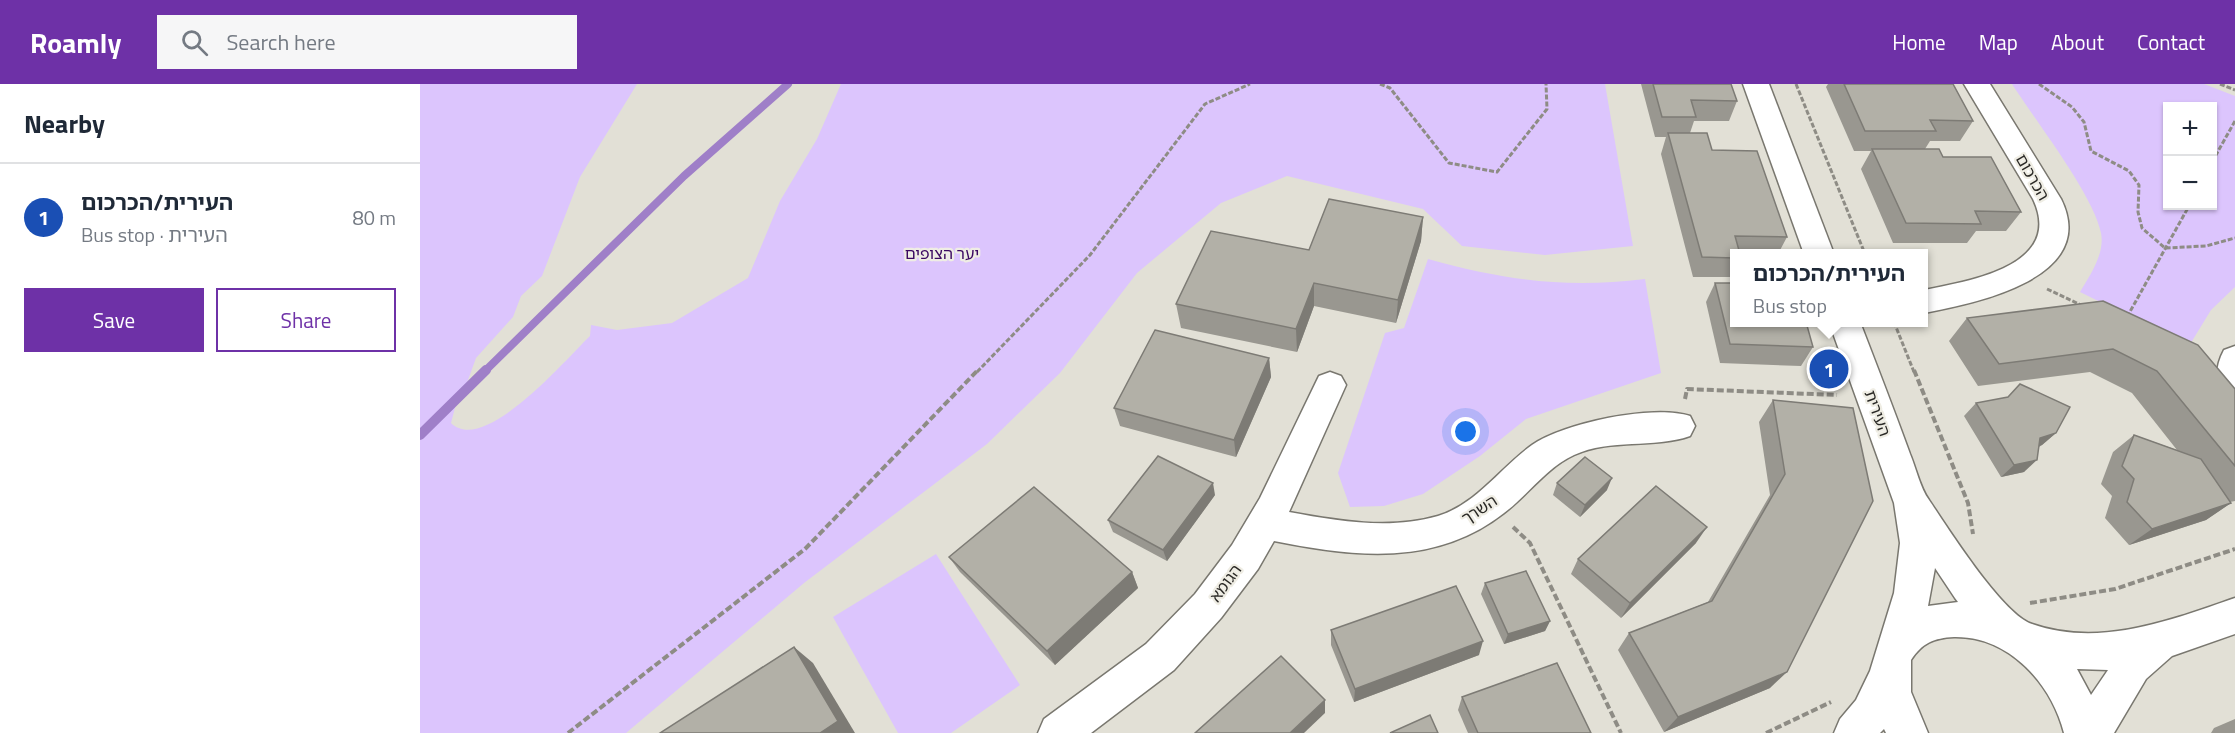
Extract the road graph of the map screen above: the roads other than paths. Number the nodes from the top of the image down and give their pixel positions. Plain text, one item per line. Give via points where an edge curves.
1 (1756, 84) edge
2 (1977, 84) edge
3 (1817, 249) edge
4 (1928, 300) edge
5 (1846, 327) edge
6 (2235, 359) edge
7 (1330, 385) dead end
8 (2235, 388) edge
9 (1678, 426) road end
10 (1911, 503) junction
11 (1264, 523) junction
12 (2235, 616) edge
13 (2005, 627) junction
14 (2159, 642) junction
15 (1892, 661) junction
16 (1846, 716) edge
17 (1058, 733) edge
18 (1908, 733) edge
19 (2084, 733) edge
20 (2091, 733) edge

1 - 3 street
2 - 4 street, הכרכום via 2052,211 2053,239 2040,260 2018,274 1982,289
5 - 10 street, העירית
6 - 8 street
7 - 11 street, הגומא
9 - 11 street, השרך via 1613,430 1575,441 1546,454 1472,516 1440,531 1360,541
10 - 13 street, העירית
10 - 15 street, העירית via 1920,558
11 - 17 street, הגומא via 1208,606 1160,657
12 - 14 street
13 - 14 street via 2070,650 2110,651
13 - 15 street via 1952,618 1929,622 1909,632
13 - 19 street via 2048,662 2068,686 2081,714
14 - 20 street via 2132,666
15 - 16 street via 1870,714
15 - 18 street via 1893,701

